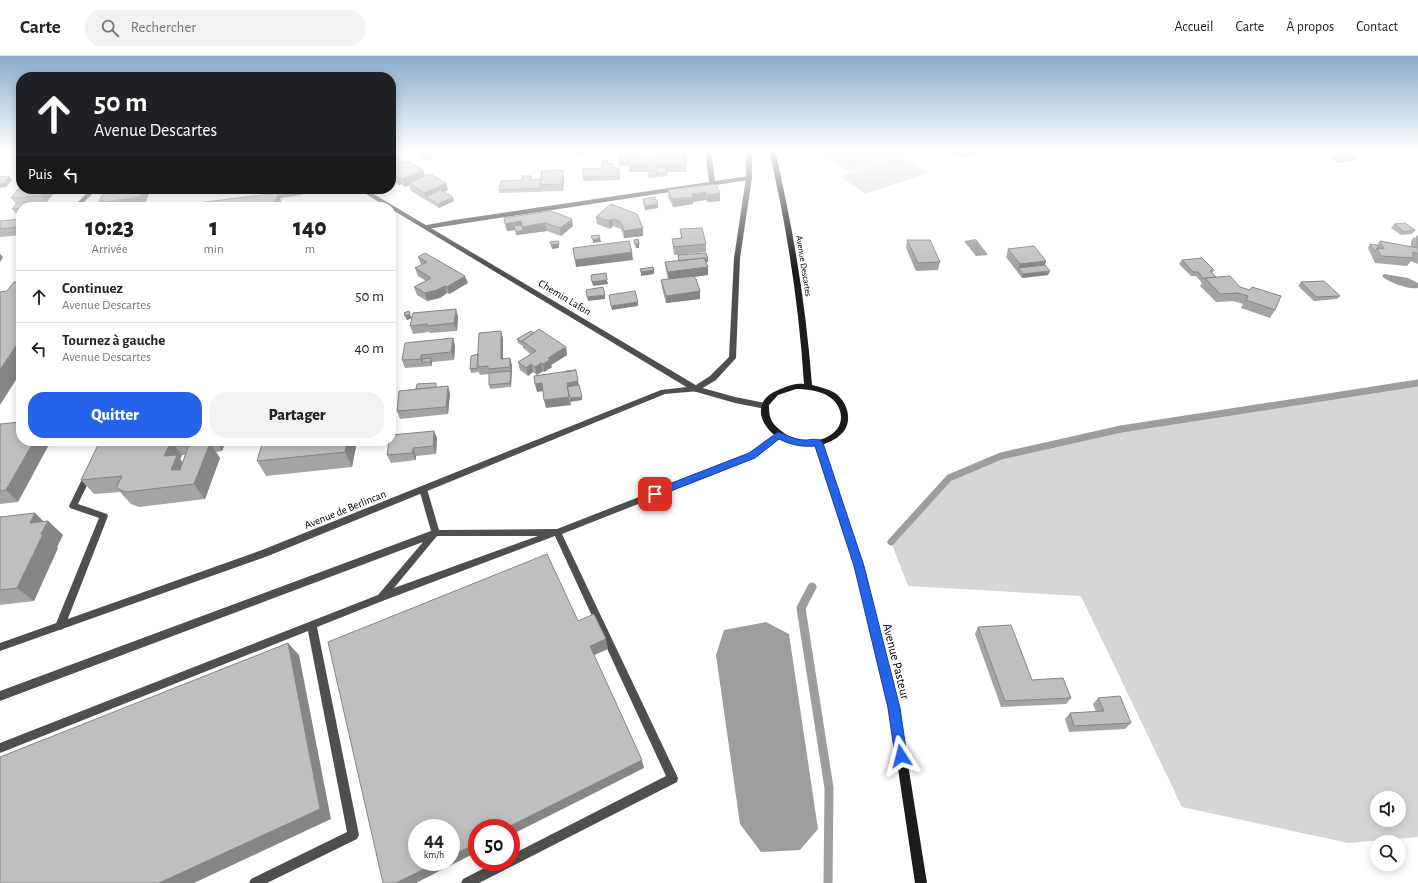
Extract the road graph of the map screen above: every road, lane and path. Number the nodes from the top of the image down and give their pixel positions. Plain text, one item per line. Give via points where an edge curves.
1 (675, 189) edge
2 (748, 189) edge
3 (780, 189) edge
4 (89, 194) edge
5 (370, 194) edge
6 (81, 202) edge
7 (384, 202) edge
8 (396, 209) edge
9 (427, 227) junction
10 (808, 386) junction
11 (696, 388) junction
12 (765, 406) junction
13 (778, 435) junction
14 (818, 443) junction
15 (90, 470) edge
16 (423, 489) junction
17 (557, 532) junction
18 (436, 533) junction
19 (381, 598) junction
20 (312, 625) junction
21 (60, 626) junction
22 (0, 647) edge
23 (0, 696) edge
24 (0, 748) edge
25 (520, 856) edge
26 (490, 871) edge
27 (255, 883) edge
28 (467, 883) edge
29 (921, 883) edge

1 - 9 street
2 - 11 street via 737,258 732,358 713,378
3 - 10 main road, Avenue Descartes via 793,254
4 - 6 street
5 - 7 street, Chemin Lafon
8 - 9 street, Chemin Lafon
9 - 11 street, Chemin Lafon
10 - 12 main road via 786,388 773,396
10 - 14 main road via 832,395 841,403 845,412 845,423 840,432 831,439
11 - 12 street, Chemin Lafon
11 - 16 street, Avenue de Berlincan via 664,392
12 - 13 main road via 766,421
13 - 14 main road via 797,442
13 - 17 street via 752,456
14 - 29 main road, Avenue Pasteur via 859,566 894,708
15 - 21 street via 73,506 104,516
16 - 18 street
16 - 21 street, Avenue de Berlincan via 265,552
17 - 18 street
17 - 19 street
17 - 25 street via 673,778
18 - 19 street
18 - 23 street
19 - 20 street
20 - 24 street
20 - 27 street via 353,835
21 - 22 street, Avenue de Berlincan
26 - 28 street

